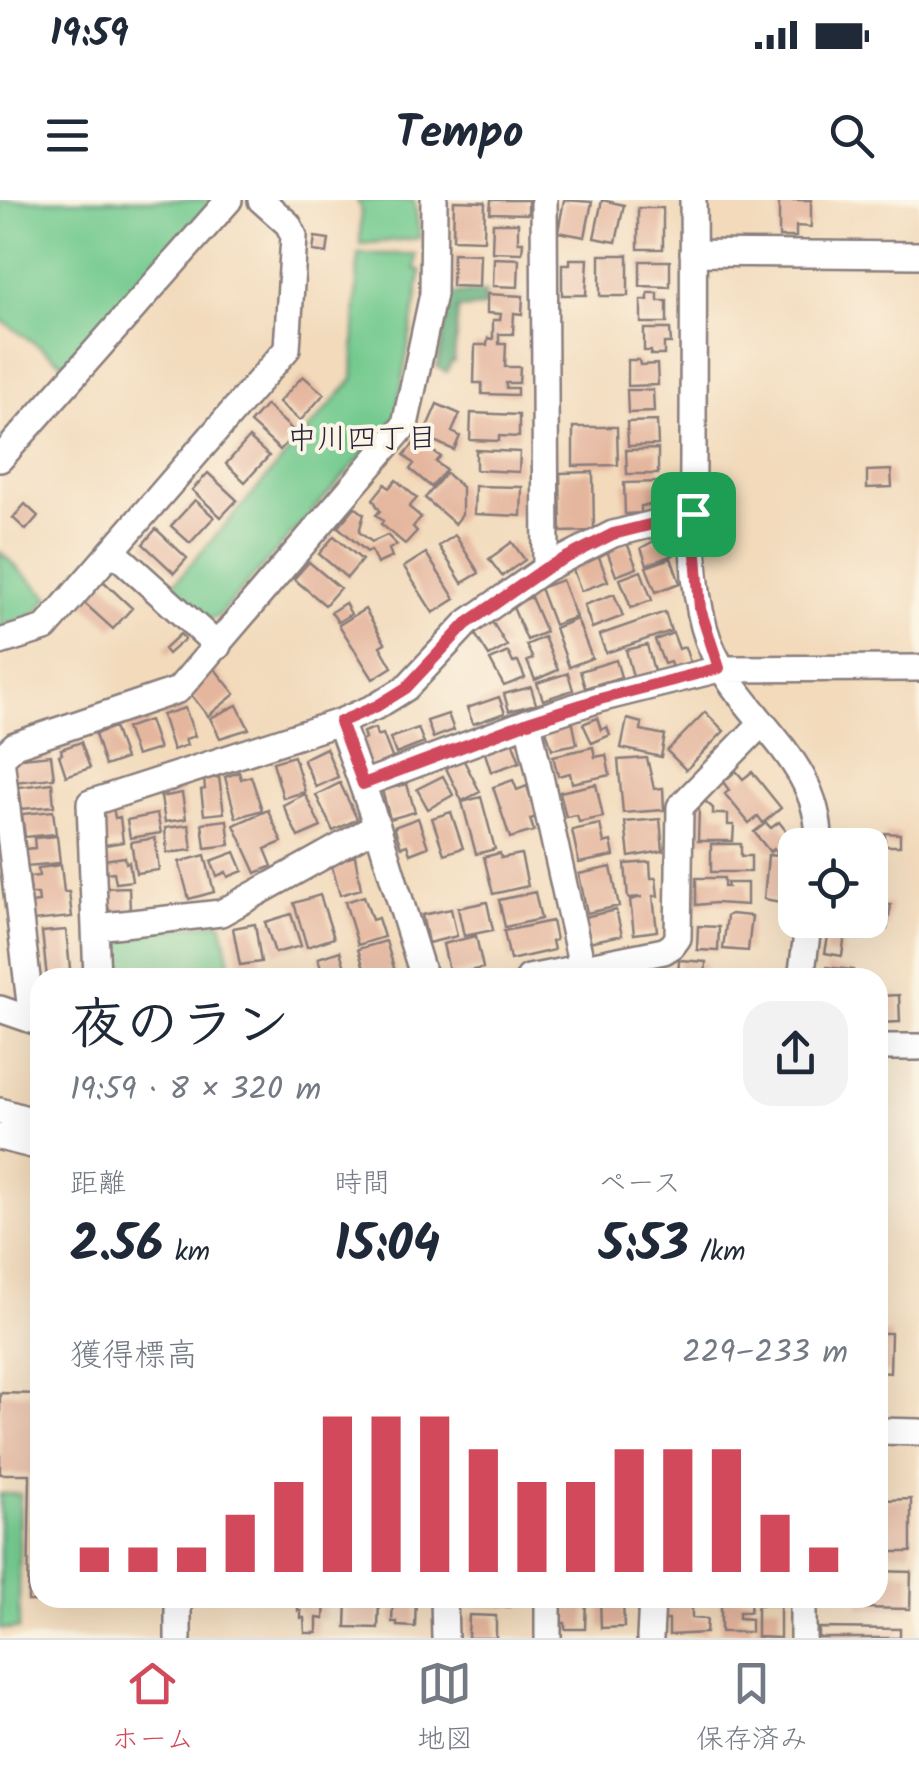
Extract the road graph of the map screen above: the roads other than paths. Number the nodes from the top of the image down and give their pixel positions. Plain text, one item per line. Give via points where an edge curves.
1 (229, 200) edge
2 (260, 200) edge
3 (434, 200) edge
4 (544, 200) edge
5 (693, 200) edge
6 (693, 253) junction
7 (919, 255) edge
8 (5, 447) edge
9 (693, 514) junction
10 (114, 552) junction
11 (546, 568) junction
12 (0, 642) edge
13 (218, 646) junction
14 (719, 668) junction
15 (919, 668) edge
16 (340, 722) junction
17 (528, 722) junction
18 (761, 724) junction
19 (363, 784) junction
20 (377, 826) junction
21 (817, 828) edge
22 (96, 928) junction
23 (807, 938) edge
24 (582, 967) junction
25 (97, 968) edge
26 (421, 968) edge
27 (577, 968) edge
28 (802, 968) edge
29 (30, 977) edge
30 (0, 1009) edge
31 (30, 1020) edge
32 (888, 1047) edge
33 (919, 1047) edge
34 (0, 1111) edge
35 (30, 1120) edge
36 (0, 1137) edge
37 (30, 1144) edge
38 (888, 1431) edge
39 (919, 1432) edge
40 (178, 1608) edge
41 (444, 1608) edge
42 (548, 1608) edge
43 (652, 1608) edge
44 (803, 1608) edge
45 (178, 1638) edge
46 (444, 1638) edge
47 (548, 1638) edge
48 (650, 1638) edge
49 (803, 1638) edge

1 - 8 street
2 - 10 street via 294,236 287,349
3 - 13 street via 432,294 405,426
4 - 11 street
5 - 6 street
6 - 7 street
6 - 9 street
9 - 11 street via 613,534
9 - 14 street via 700,609
10 - 12 street via 46,628
10 - 13 street
11 - 16 street via 466,624 406,688
13 - 29 street via 178,690 15,745 1,758
14 - 15 street
14 - 17 street
14 - 18 street
16 - 19 street
16 - 22 street via 90,803
17 - 19 street
17 - 24 street
18 - 21 street via 808,786
18 - 24 street via 680,807 676,942 664,951
19 - 20 street
20 - 22 street via 221,913
20 - 26 street
22 - 25 street
23 - 28 street
24 - 27 street
30 - 31 street
32 - 33 street
34 - 35 street
36 - 37 street
38 - 39 street
40 - 45 street
41 - 46 street
42 - 47 street
43 - 48 street
44 - 49 street

